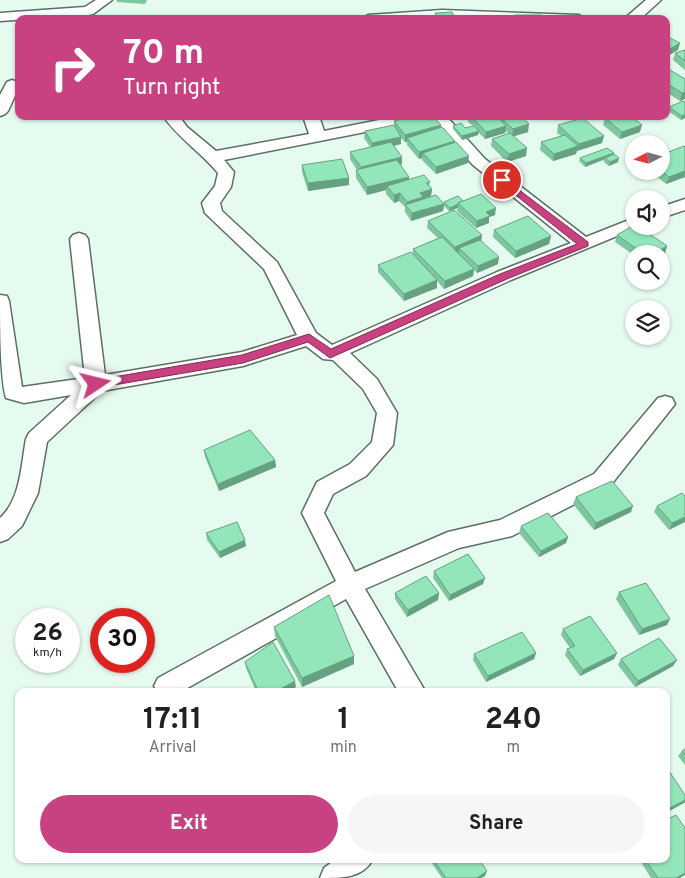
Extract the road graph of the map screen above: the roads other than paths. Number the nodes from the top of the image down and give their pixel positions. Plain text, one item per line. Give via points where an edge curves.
1 (105, 0) edge
2 (654, 0) edge
3 (79, 15) edge
4 (427, 15) edge
5 (469, 15) edge
6 (636, 15) edge
7 (0, 17) edge
8 (15, 17) edge
9 (12, 85) dead end
10 (0, 111) edge
11 (173, 120) edge
12 (311, 120) edge
13 (441, 120) edge
14 (370, 121) edge
15 (317, 135) junction
16 (213, 157) junction
17 (685, 204) edge
18 (670, 210) edge
19 (625, 228) edge
20 (79, 239) dead end
21 (584, 244) junction
22 (0, 301) edge
23 (309, 338) junction
24 (337, 352) junction
25 (96, 384) junction
26 (665, 404) dead end
27 (0, 532) edge
28 (350, 585) junction
29 (167, 686) dead end
30 (410, 688) edge
31 (355, 863) edge
32 (334, 878) edge

1 - 3 street
2 - 6 street
4 - 5 street
7 - 8 street
9 - 10 street
11 - 16 street
12 - 15 street
13 - 21 street via 479,162
14 - 15 street
15 - 16 street
16 - 23 street via 226,172 223,187 211,203 214,213 271,266
17 - 18 street
19 - 21 street
20 - 25 street
21 - 24 street via 504,276
22 - 25 street via 13,393 24,396
23 - 24 street via 330,354
23 - 25 street via 243,359
24 - 28 street via 370,384 387,413 382,445 358,470 325,488 313,513
25 - 27 street via 37,439 27,493 14,519
26 - 28 street via 602,480 504,529 456,539
28 - 29 street
28 - 30 street
31 - 32 street

